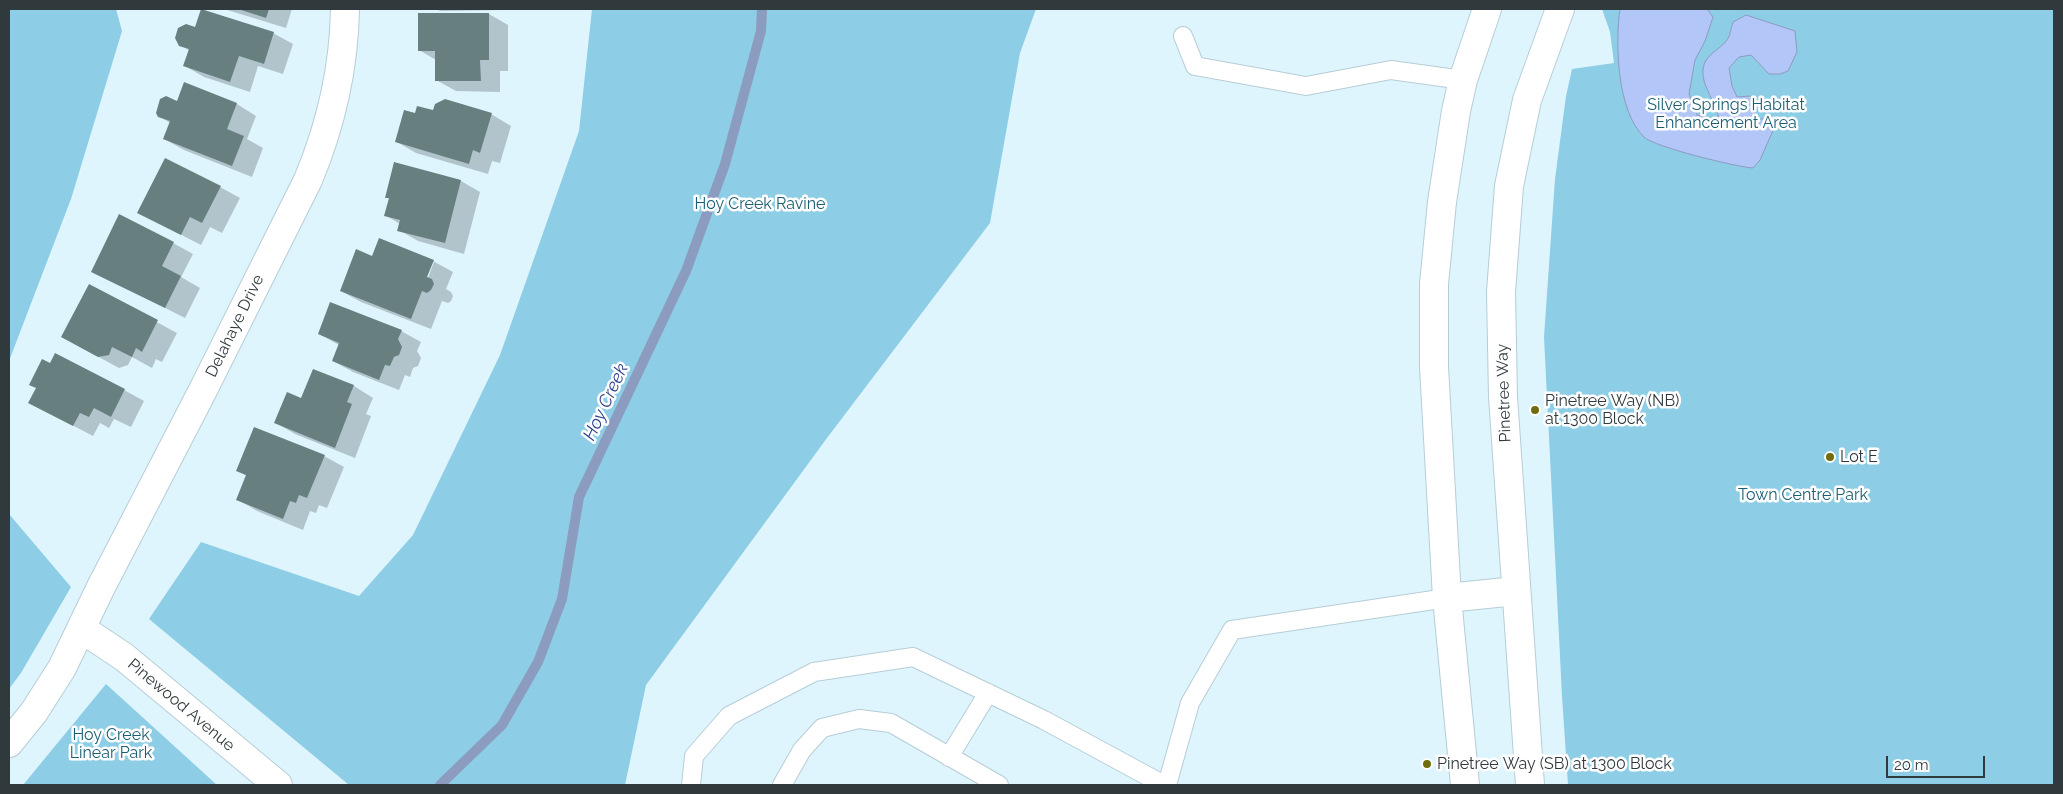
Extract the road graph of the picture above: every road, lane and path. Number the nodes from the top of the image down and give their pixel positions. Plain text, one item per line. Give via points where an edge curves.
1 (345, 9) edge
2 (1486, 9) edge
3 (1560, 9) edge
4 (1183, 36) dead end
5 (1463, 80) junction
6 (1516, 591) junction
7 (1448, 598) junction
8 (82, 629) junction
9 (988, 693) junction
10 (9, 743) edge
11 (949, 757) junction
12 (278, 785) edge
13 (691, 785) edge
14 (782, 785) edge
15 (999, 785) edge
16 (1166, 785) edge
17 (1466, 785) edge
18 (1530, 785) edge

1 - 8 main road, Delahaye Drive via 338,85 322,148
2 - 5 main road
3 - 6 main road, Pinetree Way via 1527,100 1509,186 1501,292 1503,397
4 - 5 lane via 1195,66 1306,86 1391,70
5 - 7 main road via 1442,202 1434,284 1434,367
6 - 7 main road
6 - 18 main road, Pinetree Way
7 - 16 lane via 1232,630 1190,703
7 - 17 main road
8 - 10 main road, Delahaye Drive via 54,682
8 - 12 main road, Pinewood Avenue via 124,657
9 - 11 lane
9 - 13 lane via 912,657 814,672 729,716 694,756
9 - 16 lane
11 - 14 lane via 891,723 859,719 822,728 802,750
11 - 15 lane

